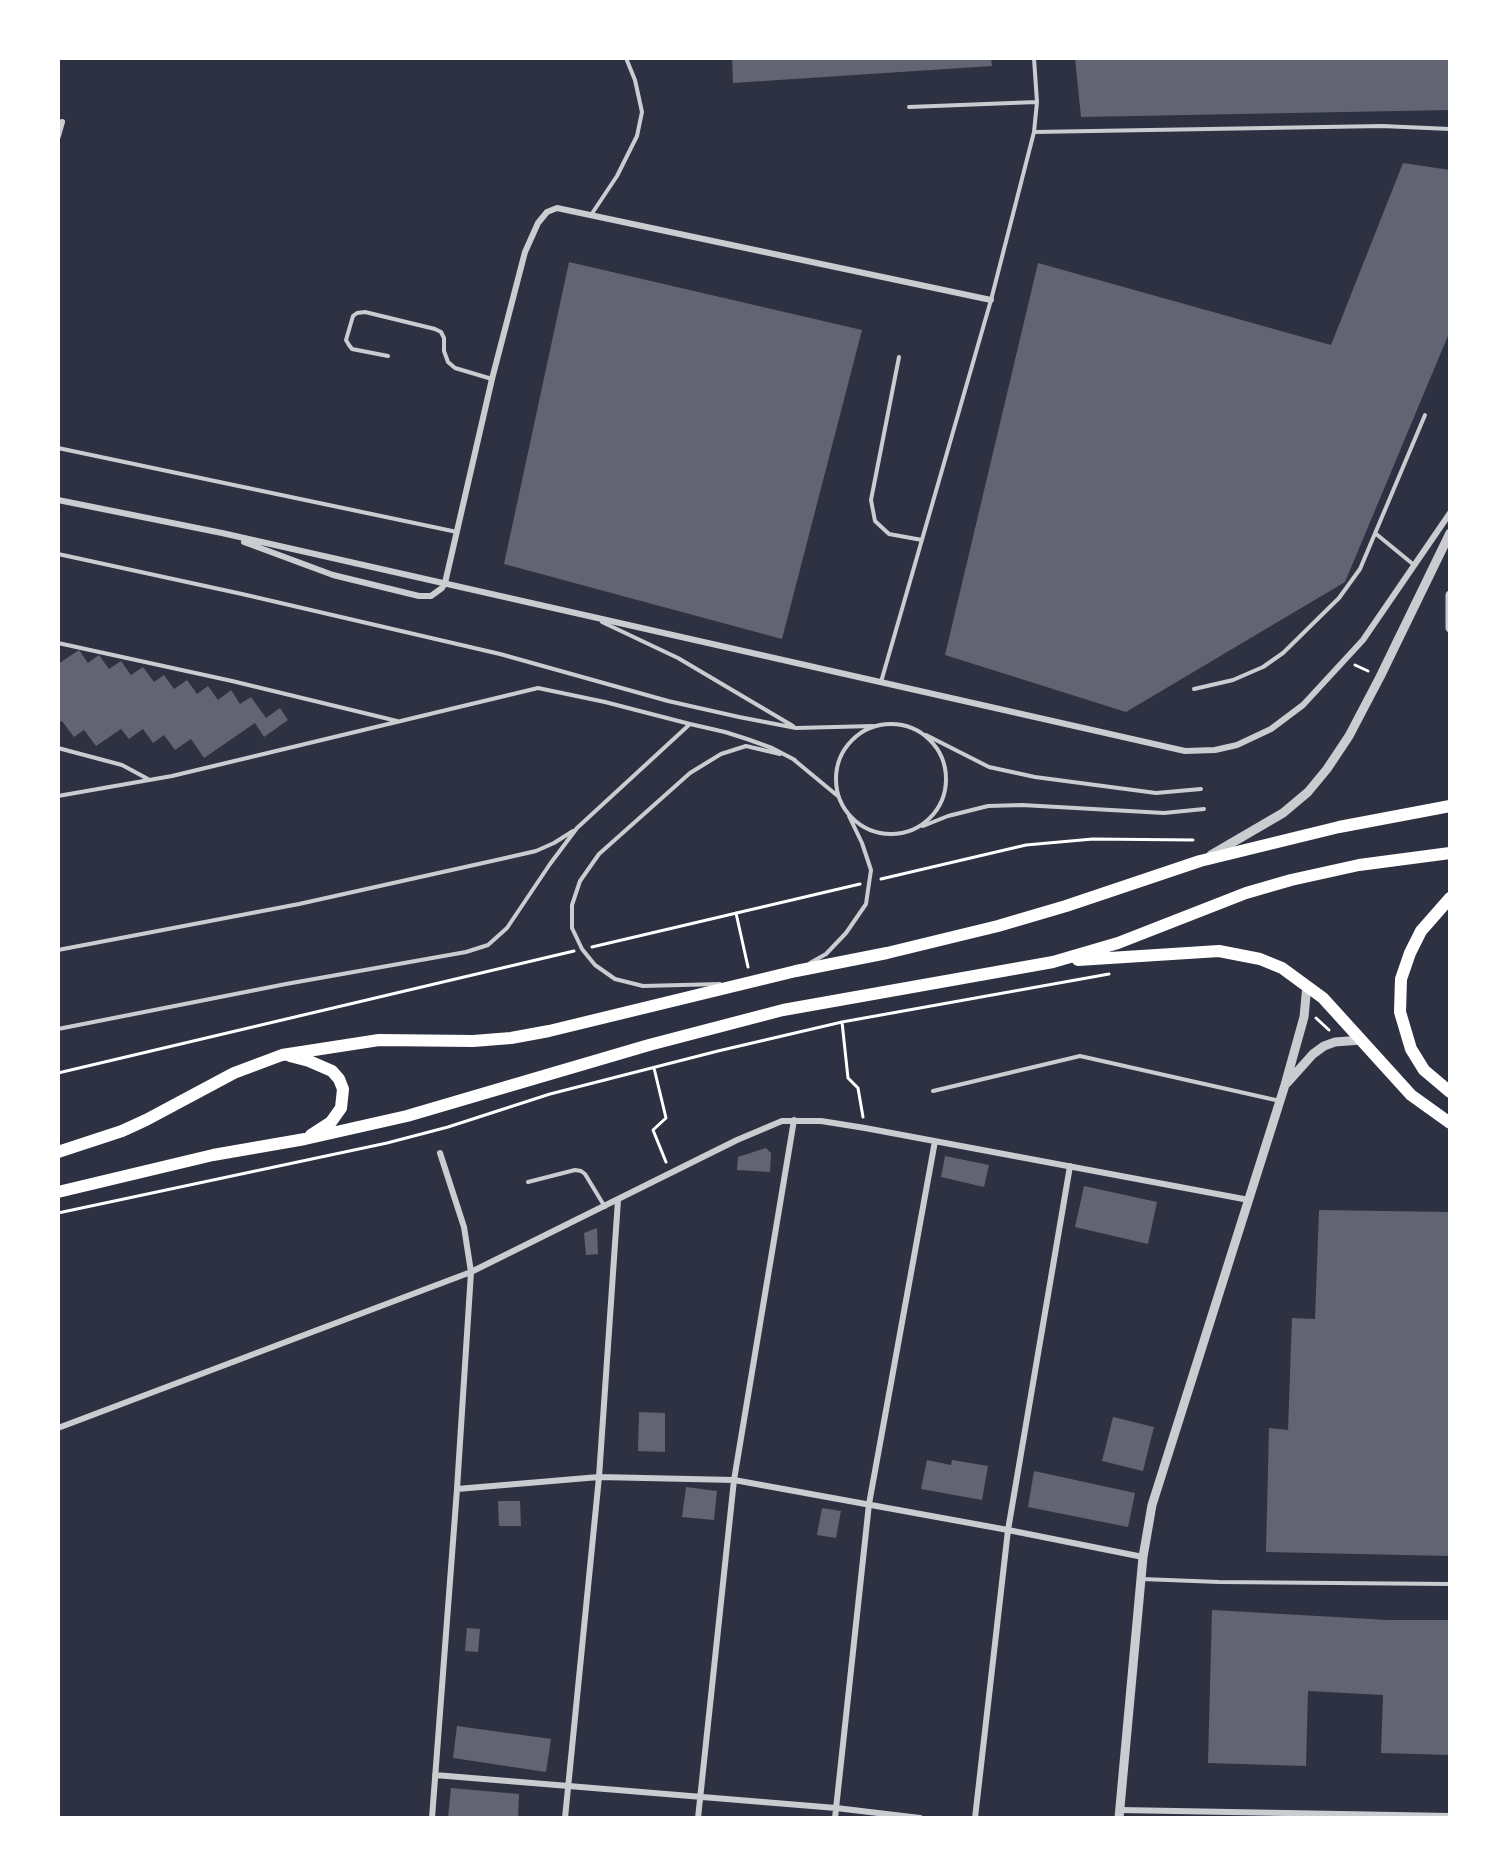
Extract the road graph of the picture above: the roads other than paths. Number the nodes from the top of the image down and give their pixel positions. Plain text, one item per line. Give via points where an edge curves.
1 (626, 58) edge
2 (1034, 58) edge
3 (1037, 102) junction
4 (909, 107) dead end
5 (62, 122) dead end
6 (1449, 129) edge
7 (1034, 132) junction
8 (58, 136) edge
9 (591, 215) junction
10 (991, 300) junction
11 (388, 356) dead end
12 (899, 357) dead end
13 (492, 379) junction
14 (1425, 415) dead end
15 (58, 448) edge
16 (58, 500) edge
17 (1449, 513) edge
18 (457, 532) junction
19 (222, 533) junction
20 (1375, 533) junction
21 (1449, 533) edge
22 (922, 540) junction
23 (58, 554) edge
24 (1415, 566) junction
25 (445, 583) junction
26 (1449, 595) edge
27 (596, 618) junction
28 (1449, 628) edge
29 (58, 643) edge
30 (881, 682) junction
31 (1194, 689) dead end
32 (399, 722) junction
33 (690, 724) junction
34 (873, 726) junction
35 (796, 728) junction
36 (923, 734) junction
37 (58, 748) edge
38 (795, 760) junction
39 (150, 780) junction
40 (1201, 789) dead end
41 (58, 796) edge
42 (838, 797) junction
43 (1449, 806) edge
44 (1204, 809) dead end
45 (847, 813) junction
46 (577, 828) junction
47 (917, 828) junction
48 (1449, 853) edge
49 (1200, 861) junction
50 (1449, 898) edge
51 (58, 950) edge
52 (1053, 962) junction
53 (796, 971) junction
54 (748, 983) junction
55 (1307, 984) junction
56 (58, 1029) edge
57 (1361, 1040) junction
58 (282, 1055) junction
59 (1285, 1085) junction
60 (933, 1091) dead end
61 (1449, 1092) edge
62 (1280, 1101) junction
63 (794, 1120) junction
64 (1449, 1123) edge
65 (305, 1139) junction
66 (935, 1141) junction
67 (61, 1150) edge
68 (440, 1153) dead end
69 (1070, 1166) junction
70 (528, 1182) dead end
71 (58, 1192) edge
72 (618, 1200) junction
73 (1249, 1200) junction
74 (605, 1207) junction
75 (471, 1272) junction
76 (58, 1428) edge
77 (599, 1477) junction
78 (734, 1480) junction
79 (457, 1489) junction
80 (868, 1504) junction
81 (1008, 1530) junction
82 (1143, 1557) junction
83 (1142, 1579) junction
84 (1449, 1584) edge
85 (435, 1775) junction
86 (568, 1785) junction
87 (699, 1796) junction
88 (836, 1808) junction
89 (1120, 1814) edge
90 (1449, 1815) edge
91 (432, 1818) edge
92 (565, 1818) edge
93 (698, 1818) edge
94 (835, 1818) edge
95 (920, 1818) edge
96 (975, 1818) edge

1 - 9 lane via 642,112 637,136
2 - 3 lane
3 - 4 lane
3 - 7 lane
5 - 8 street
6 - 7 lane via 1382,126
7 - 10 lane
9 - 10 street
9 - 13 street via 563,208 547,212 538,223 525,252
10 - 22 lane
11 - 13 lane via 352,349 346,340 353,316 365,312 435,328 444,338 448,362 455,368
12 - 22 lane via 871,500 875,521 889,534
13 - 18 street
14 - 20 lane
15 - 18 lane
16 - 19 street
17 - 24 street
18 - 25 street
19 - 25 street
19 - 25 street via 333,575 419,596 431,596
20 - 24 lane
20 - 31 lane via 1360,569 1339,598 1283,653 1253,672
21 - 49 street via 1380,677 1337,755 1308,792 1268,822
22 - 30 lane
23 - 35 lane via 489,652 668,701
24 - 30 street via 1363,640 1303,705 1271,729 1237,745 1215,750 1185,751
25 - 27 street
26 - 28 street
27 - 30 street
27 - 35 lane via 678,658
29 - 32 lane
32 - 33 lane via 538,688
32 - 39 lane
33 - 38 lane via 747,739
33 - 46 lane
34 - 35 lane
34 - 36 lane via 890,723
34 - 42 lane via 845,747 835,780
36 - 40 lane via 989,767 1035,777 1156,793
36 - 47 lane via 945,764 946,783 942,801 932,817
37 - 39 lane via 122,765
38 - 42 lane
38 - 54 lane via 746,746 721,754 690,773 599,854 580,880 572,905 572,928 582,949 594,965 615,979 643,986
39 - 41 lane
42 - 45 lane
43 - 49 main road via 1339,827
44 - 47 lane via 1164,813 988,806
45 - 47 lane via 861,826 879,833 898,834
45 - 53 lane via 871,870 866,904 826,954
46 - 51 lane via 554,843 524,854 299,904
46 - 56 lane via 507,928 488,945
48 - 52 main road via 1359,865 1291,880 1246,893 1118,943
49 - 53 main road via 998,926
50 - 61 main road via 1421,931 1410,953 1401,979 1400,1012 1411,1049 1424,1070
52 - 55 main road via 1219,951 1260,959
52 - 65 main road via 783,1010 415,1113
53 - 54 main road
54 - 58 main road via 510,1038 379,1040
55 - 57 main road
55 - 59 street via 1306,1008
57 - 59 street via 1324,1046
57 - 64 main road via 1411,1095
58 - 65 main road via 324,1066 339,1079 343,1089 341,1108 331,1122
58 - 67 main road via 234,1073 138,1124
59 - 62 street
60 - 62 lane via 1087,1056
62 - 73 street
63 - 66 street
63 - 72 street via 771,1125
63 - 78 street
65 - 71 main road via 213,1155
66 - 69 street
66 - 80 street
68 - 75 street via 464,1227
69 - 73 street
69 - 81 street
70 - 74 lane via 581,1171
72 - 74 street
72 - 77 street
73 - 82 street via 1152,1505
74 - 75 street
75 - 76 street
75 - 79 street
77 - 78 street
77 - 79 street
77 - 86 street
78 - 80 street
78 - 87 street
79 - 85 street
80 - 81 street
80 - 88 street
81 - 82 street
81 - 96 street
82 - 83 street
83 - 84 lane
83 - 89 street
85 - 86 street
85 - 91 street
86 - 87 street
86 - 92 street
87 - 88 street
87 - 93 street
88 - 94 street
88 - 95 street
89 - 90 street

